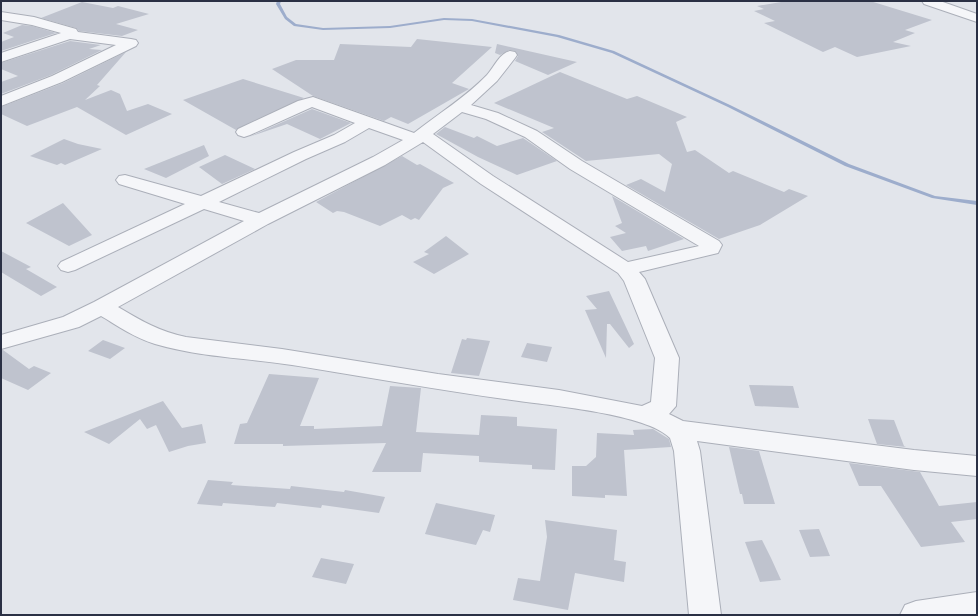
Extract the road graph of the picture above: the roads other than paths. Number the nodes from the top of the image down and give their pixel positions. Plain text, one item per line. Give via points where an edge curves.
1 (928, 1) edge
2 (1, 16) edge
3 (977, 18) edge
4 (69, 35) junction
5 (510, 55) dead end
6 (1, 58) edge
7 (1, 101) edge
8 (459, 106) junction
9 (367, 122) junction
10 (244, 132) dead end
11 (419, 137) junction
12 (125, 180) dead end
13 (204, 203) junction
14 (260, 220) junction
15 (68, 266) dead end
16 (625, 269) junction
17 (102, 307) junction
18 (1, 342) edge
19 (643, 414) junction
20 (677, 429) junction
21 (977, 466) edge
22 (977, 605) edge
23 (705, 615) edge
24 (916, 615) edge

1 - 3 street
2 - 4 street via 53,26 71,32
4 - 6 street
4 - 7 street via 131,43 57,79
5 - 8 street via 492,78
8 - 11 street
8 - 16 street via 492,116 531,134 576,166 712,245 710,249
9 - 10 street via 313,102 303,104
9 - 11 street
9 - 13 street via 342,138 293,158
11 - 14 street via 352,175
11 - 16 street
12 - 13 street
13 - 14 street
13 - 15 street
14 - 17 street
16 - 19 street via 634,279 666,358 663,406 655,412
17 - 18 street via 71,322
17 - 19 street via 150,334 173,342 289,357
19 - 20 street
20 - 21 street
20 - 23 street via 687,451
22 - 24 street

